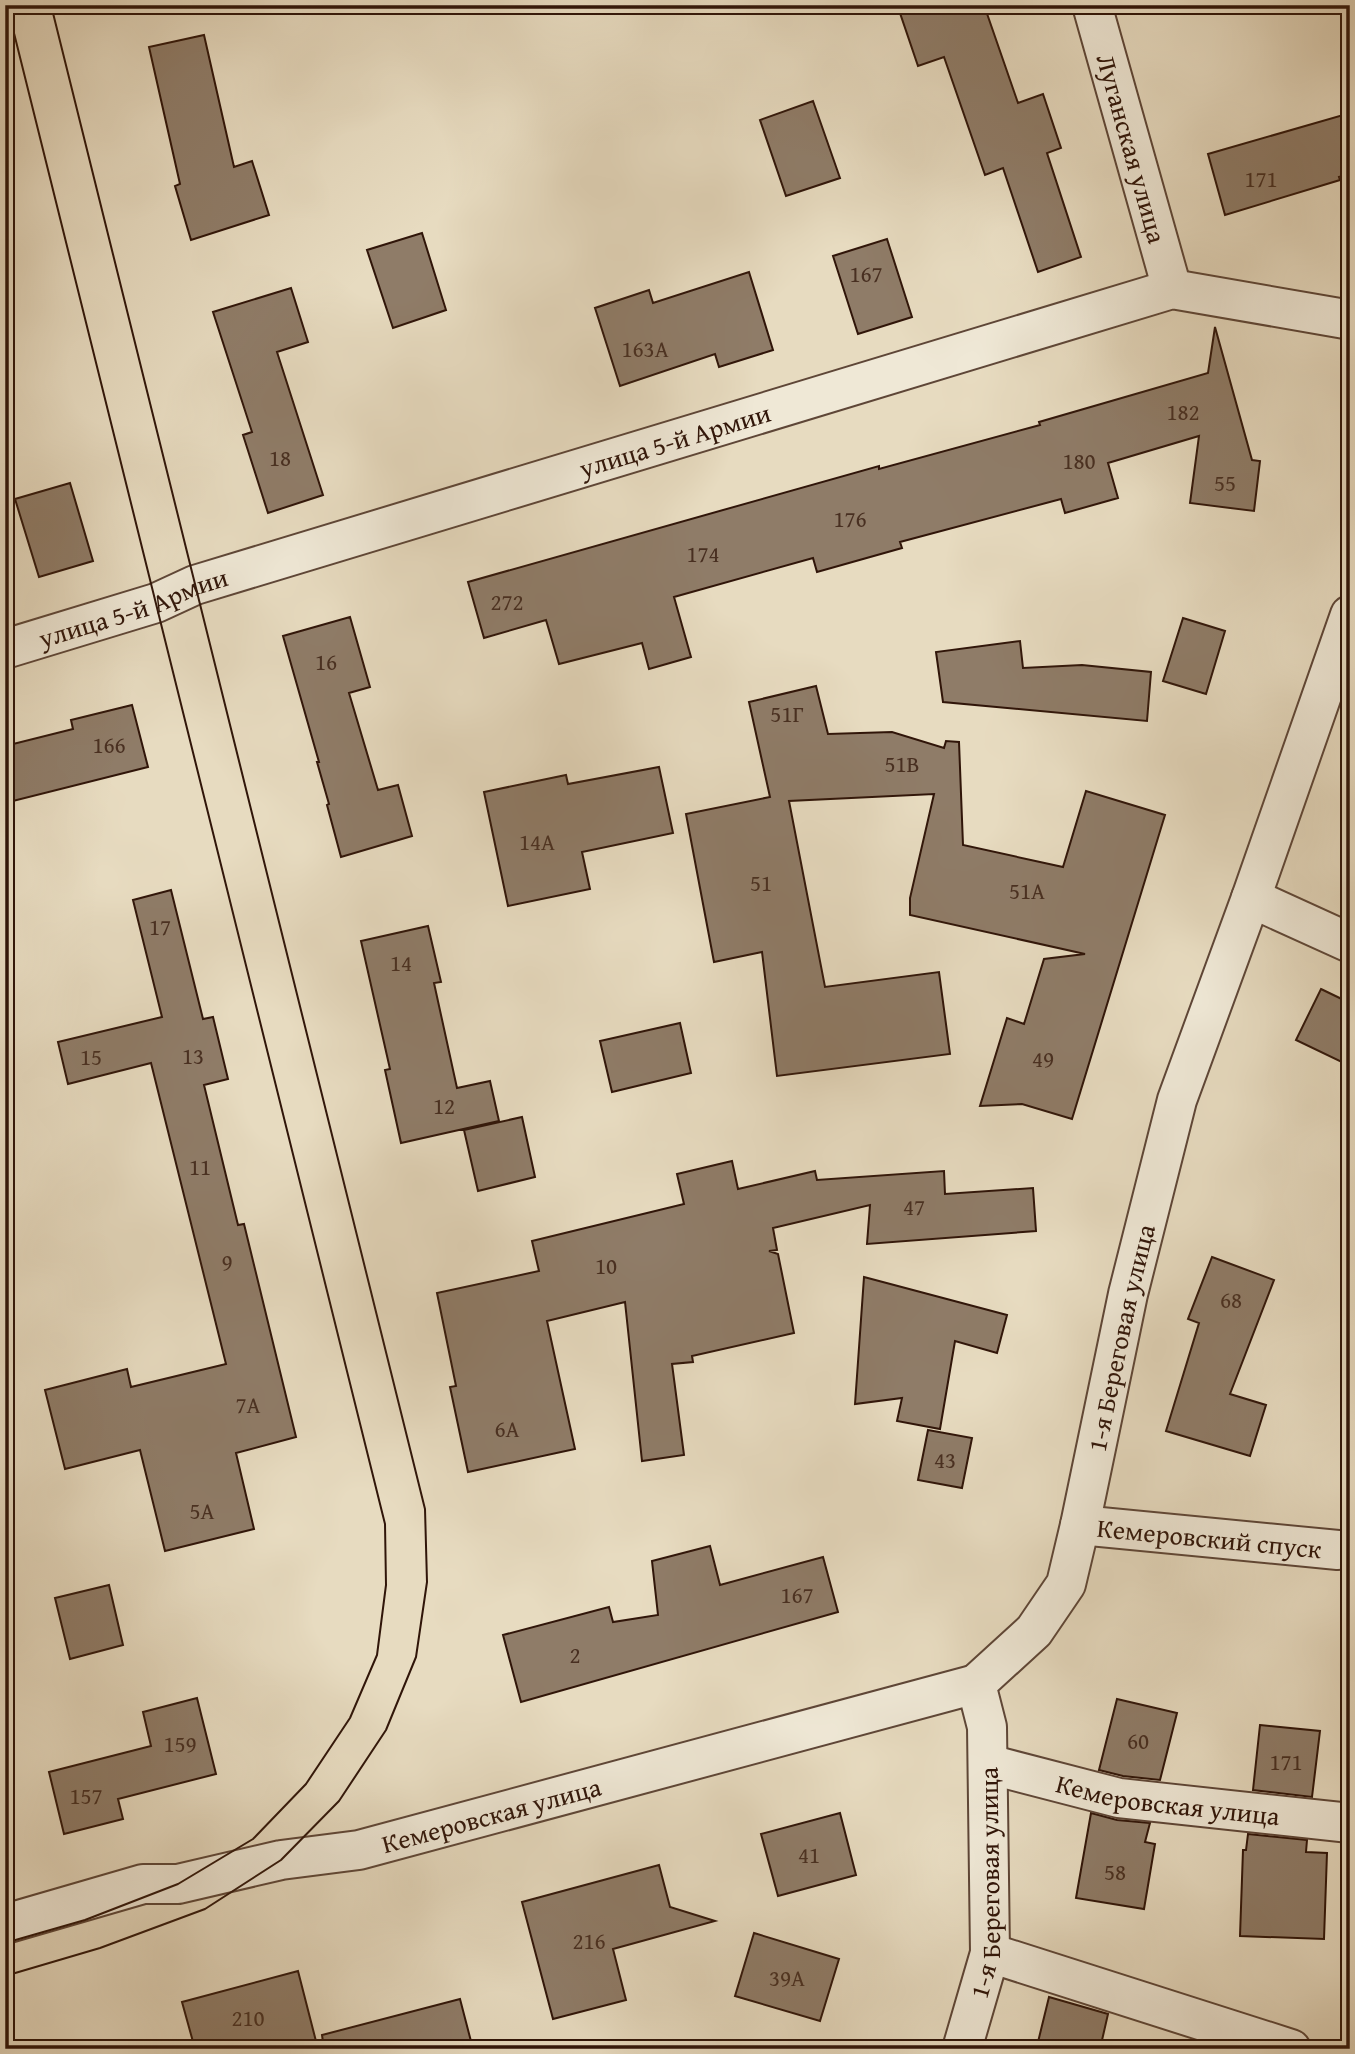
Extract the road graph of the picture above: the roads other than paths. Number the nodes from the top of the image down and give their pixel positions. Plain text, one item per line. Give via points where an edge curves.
1 (1092, 5) edge
2 (1172, 289) junction
3 (1350, 317) edge
4 (1350, 615) edge
5 (5, 649) edge
6 (1251, 898) junction
7 (1350, 943) edge
8 (1080, 1525) junction
9 (1338, 1550) dead end
10 (975, 1684) junction
11 (988, 1764) junction
12 (1350, 1823) edge
13 (5, 1924) edge
14 (990, 1953) junction
15 (962, 2049) edge
16 (1291, 2049) edge

1 - 2 street, Луганская улица
2 - 3 street, улица 5-й Армии
2 - 5 street, улица 5-й Армии via 195,585 156,603
4 - 6 street, 1-я Береговая улица
6 - 7 street
6 - 8 street, 1-я Береговая улица via 1177,1100 1128,1294
8 - 9 street, Кемеровский спуск
8 - 10 street, 1-я Береговая улица via 1066,1584 1034,1631
10 - 11 street, 1-я Береговая улица via 987,1727
10 - 13 street, Кемеровская улица via 359,1850 281,1860 178,1884 143,1884
11 - 12 street, Кемеровская улица via 1119,1798
11 - 14 street, 1-я Береговая улица
14 - 15 street, 1-я Береговая улица
14 - 16 street

